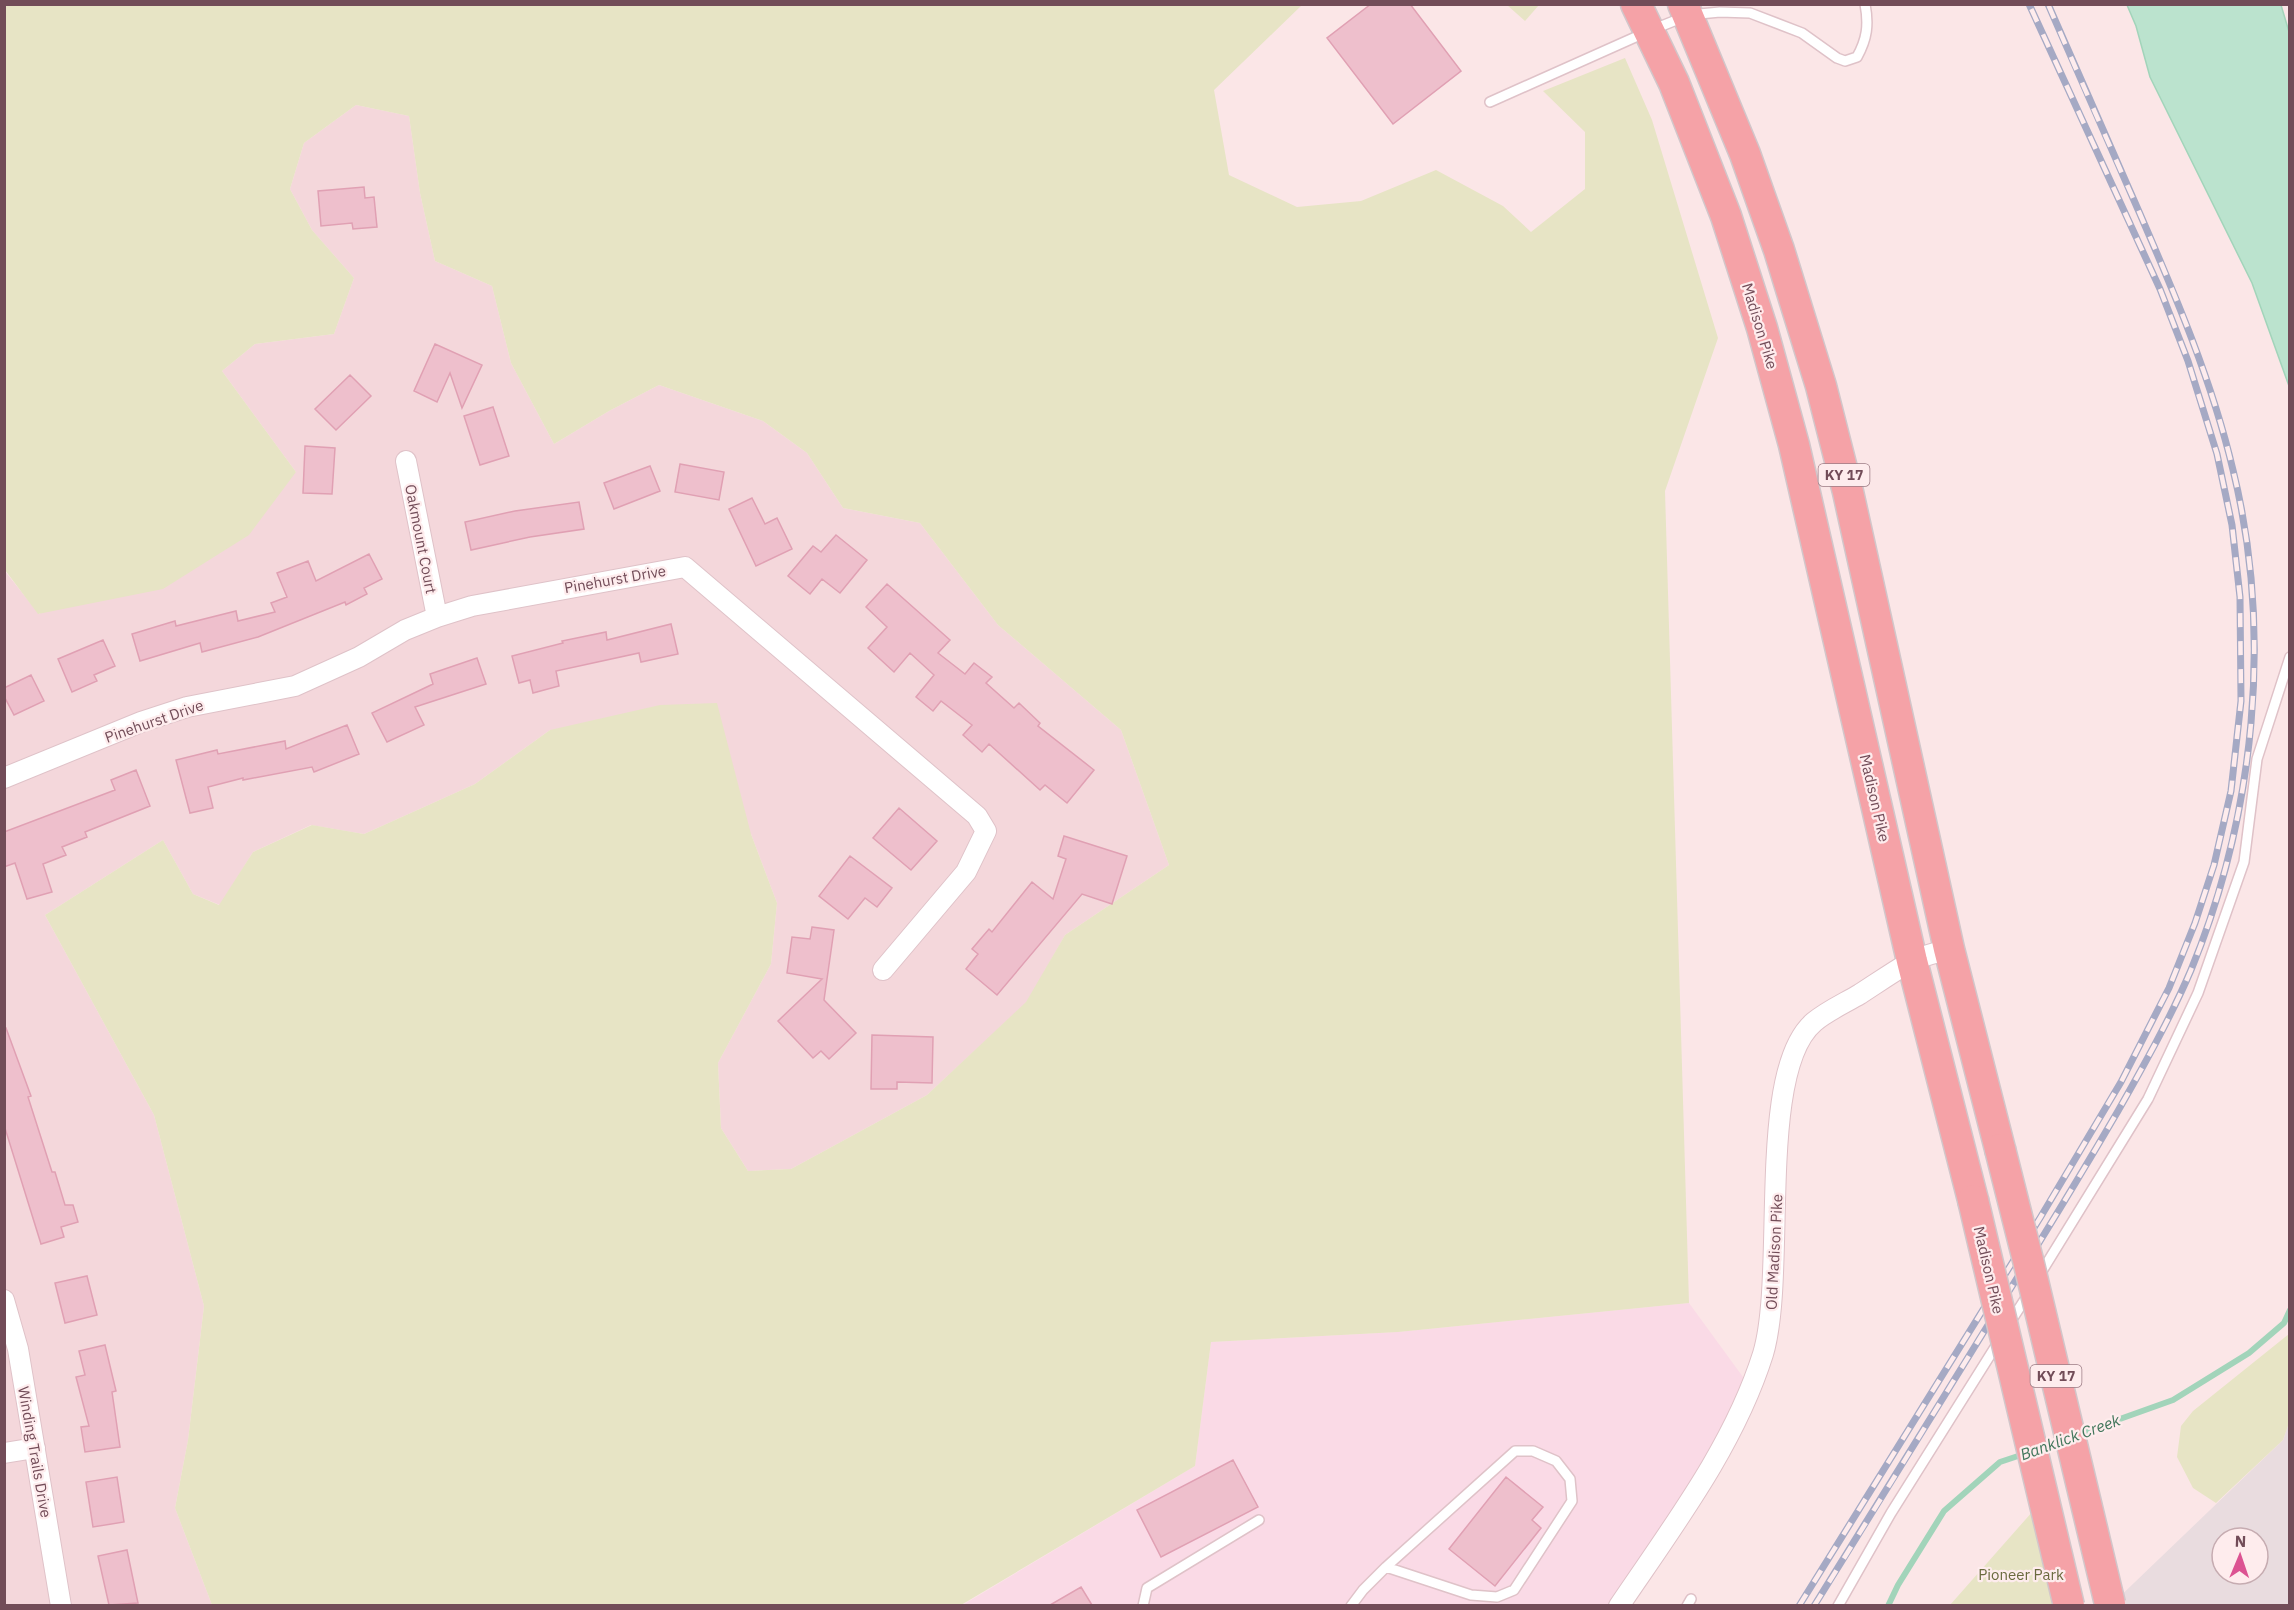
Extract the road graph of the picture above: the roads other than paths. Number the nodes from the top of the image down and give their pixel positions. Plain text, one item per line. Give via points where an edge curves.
1 (1865, 4) edge
2 (1686, 10) edge
3 (1642, 17) edge
4 (1490, 102) dead end
5 (406, 461) dead end
6 (436, 616) junction
7 (2289, 657) edge
8 (4, 778) edge
9 (1949, 949) junction
10 (1912, 961) junction
11 (883, 970) dead end
12 (4, 1300) edge
13 (35, 1448) junction
14 (4, 1453) edge
15 (1259, 1520) dead end
16 (1386, 1568) junction
17 (61, 1605) edge
18 (1143, 1605) edge
19 (1351, 1605) edge
20 (1619, 1605) edge
21 (1838, 1605) edge
22 (2068, 1605) edge
23 (2110, 1605) edge

1 - 2 lane via 1868,24 1864,44 1857,57 1845,61 1802,33 1750,13
2 - 3 lane
2 - 9 main road, KY 17 via 1776,240 1821,386
3 - 4 lane
3 - 10 main road, Madison Pike / KY 17 via 1674,82 1726,216 1762,328 1794,445
5 - 6 street, Oakmount Court
6 - 8 street, Pinehurst Drive via 295,686 187,707
6 - 11 street, Pinehurst Drive via 685,567 977,816 986,831 966,872
7 - 21 lane via 2257,759 2244,862 2198,993 2148,1100
9 - 10 street, Old Madison Pike
9 - 23 main road, KY 17, bridge
10 - 20 street, Old Madison Pike via 1813,1022 1799,1041 1790,1062 1779,1120 1774,1287 1763,1352 1732,1428 1687,1505
10 - 22 main road, Madison Pike / KY 17, bridge via 1973,1200
12 - 13 street, Winding Trails Drive via 18,1349
13 - 14 street
13 - 17 street, Winding Trails Drive
15 - 18 lane via 1147,1588
16 - 16 lane via 1515,1451 1533,1451 1556,1461 1570,1479 1572,1501 1514,1590 1497,1597 1471,1595
16 - 19 lane

